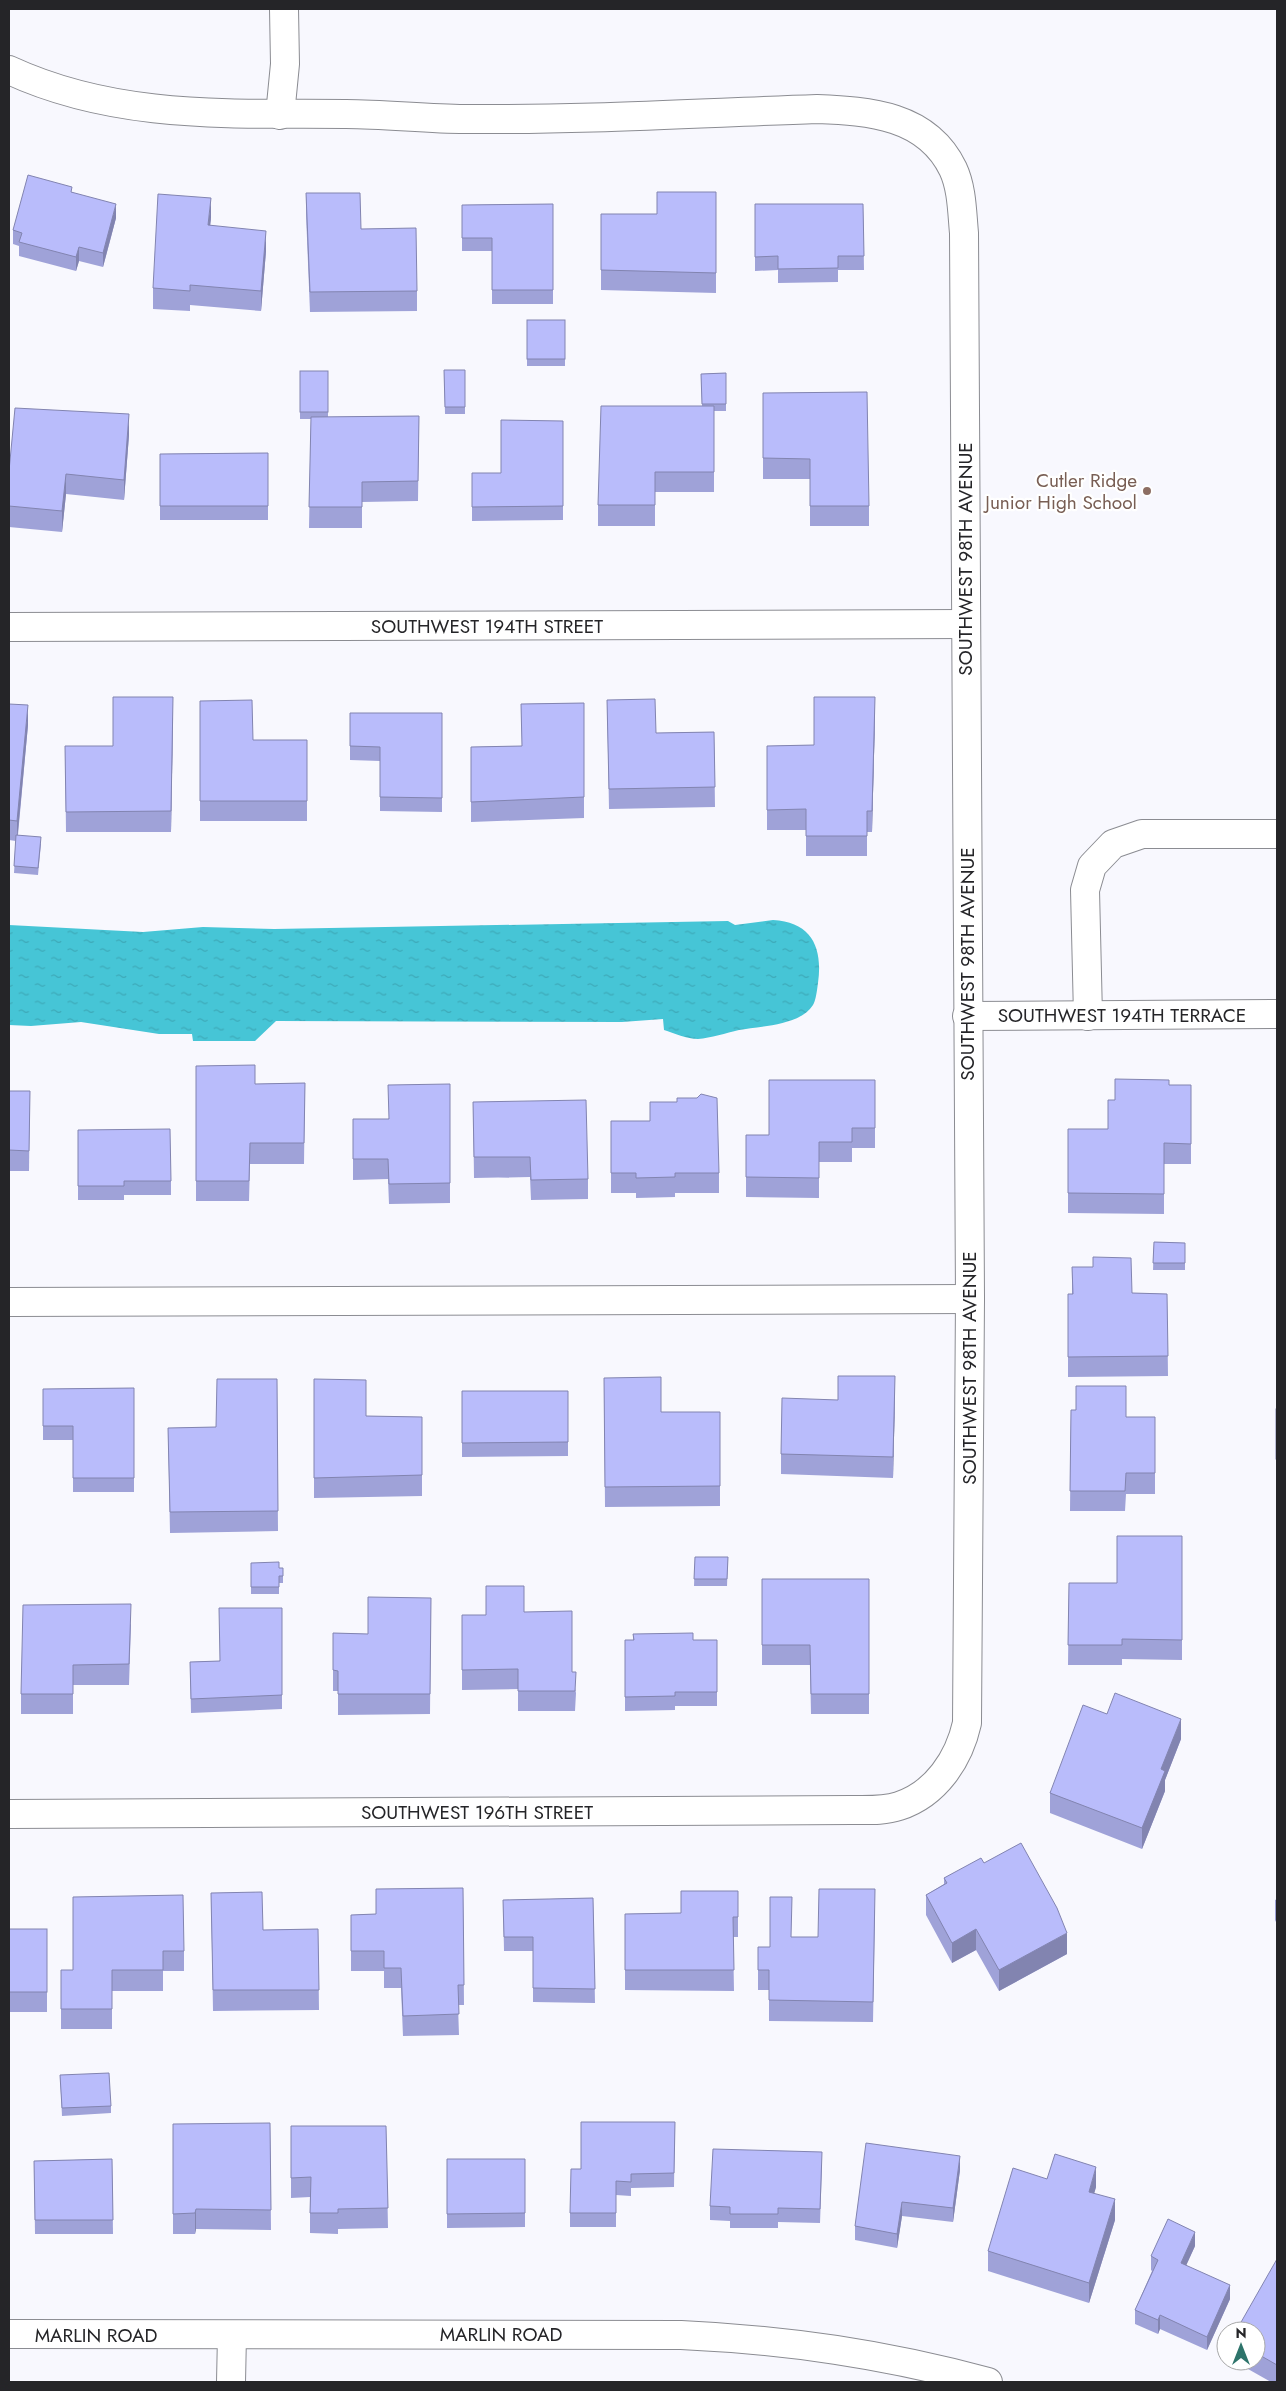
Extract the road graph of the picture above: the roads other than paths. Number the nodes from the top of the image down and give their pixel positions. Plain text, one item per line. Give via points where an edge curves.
1 (284, 9) edge
2 (9, 70) edge
3 (280, 115) junction
4 (965, 624) junction
5 (9, 627) edge
6 (1277, 834) edge
7 (1277, 1014) edge
8 (967, 1016) junction
9 (1088, 1016) junction
10 (970, 1299) junction
11 (9, 1302) edge
12 (937, 1782) joint
13 (9, 1814) edge
14 (9, 2334) edge
15 (232, 2335) junction
16 (231, 2382) edge
17 (988, 2382) edge

1 - 3 street via 285,64
2 - 3 street, SOUTHWEST 98TH AVENUE via 57,88 126,106 176,112
3 - 4 street, SOUTHWEST 98TH AVENUE via 482,119 817,109 871,112 900,121 935,144 954,170 964,233
4 - 5 street, SOUTHWEST 194TH STREET
4 - 8 street, SOUTHWEST 98TH AVENUE
6 - 9 street via 1142,834 1113,844 1092,866 1085,890
7 - 9 street, SOUTHWEST 194TH TERRACE
8 - 9 street, SOUTHWEST 194TH TERRACE
8 - 10 street, SOUTHWEST 98TH AVENUE
10 - 11 street
10 - 12 street, SOUTHWEST 98TH AVENUE via 967,1722 956,1756
12 - 13 street, SOUTHWEST 196TH STREET via 912,1800 879,1810
14 - 15 street, MARLIN ROAD
15 - 16 street
15 - 17 street, MARLIN ROAD via 608,2333 737,2338 874,2355

